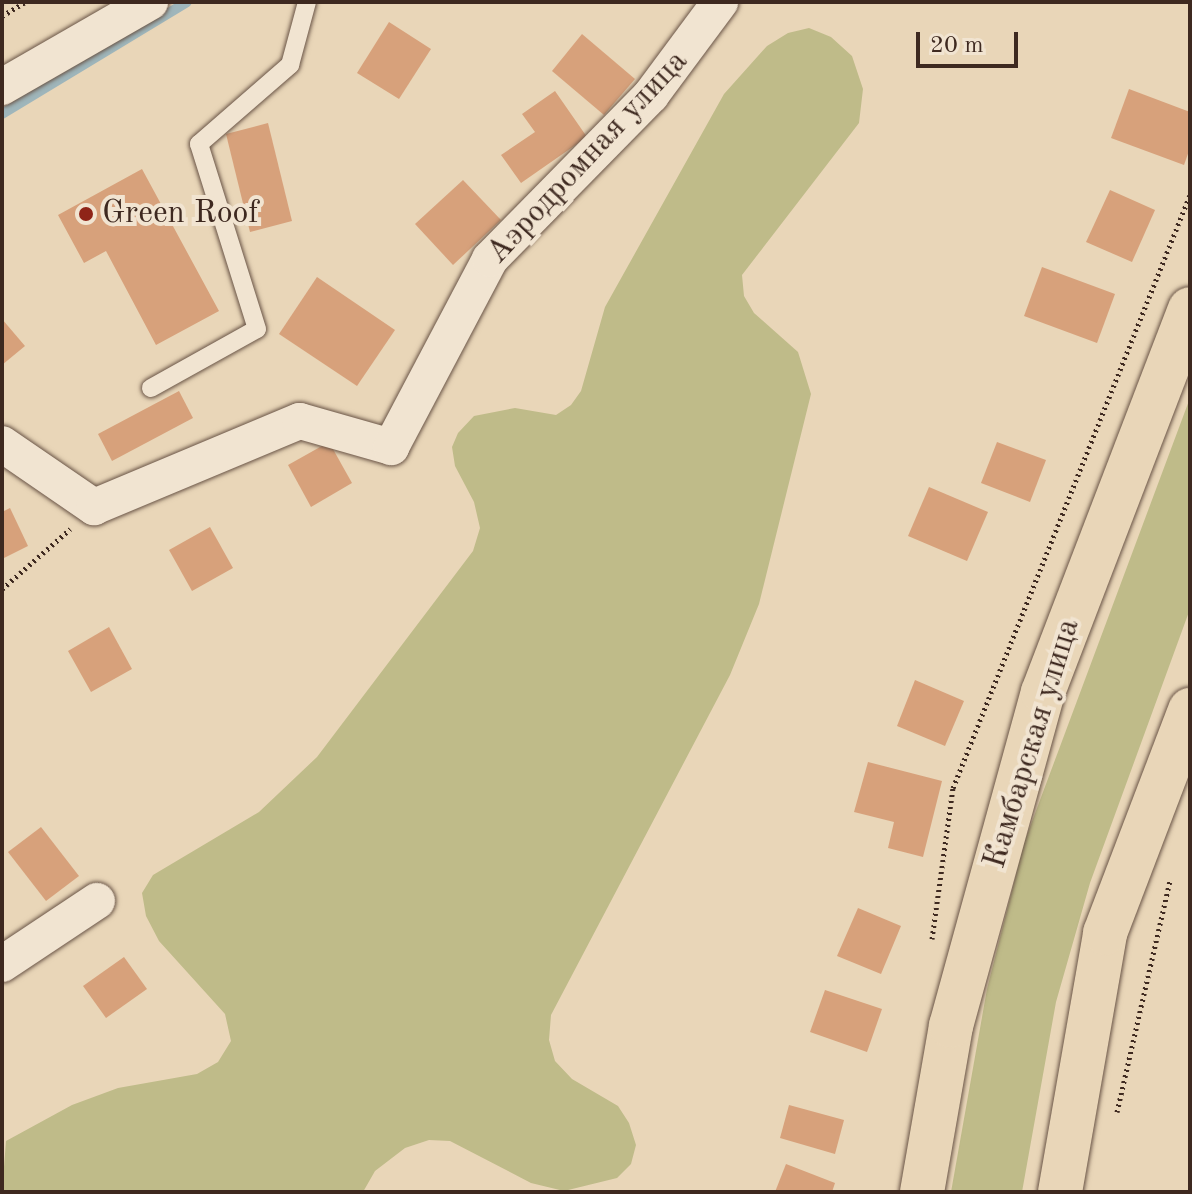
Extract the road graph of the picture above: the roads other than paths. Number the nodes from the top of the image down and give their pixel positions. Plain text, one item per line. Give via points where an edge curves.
1 (150, 2) edge
2 (307, 2) edge
3 (720, 2) edge
4 (2, 87) edge
5 (1190, 309) edge
6 (151, 388) dead end
7 (2, 444) edge
8 (1190, 710) edge
9 (97, 901) dead end
10 (2, 964) edge
11 (922, 1192) edge
12 (1060, 1192) edge

1 - 4 street
2 - 6 lane via 290,65 199,144 257,329
3 - 7 street, Аэродромная улица via 651,95 490,259 391,447 300,421 94,507
5 - 11 main road, Камбарская улица via 1043,692 951,1026
8 - 12 main road via 1105,933
9 - 10 street

